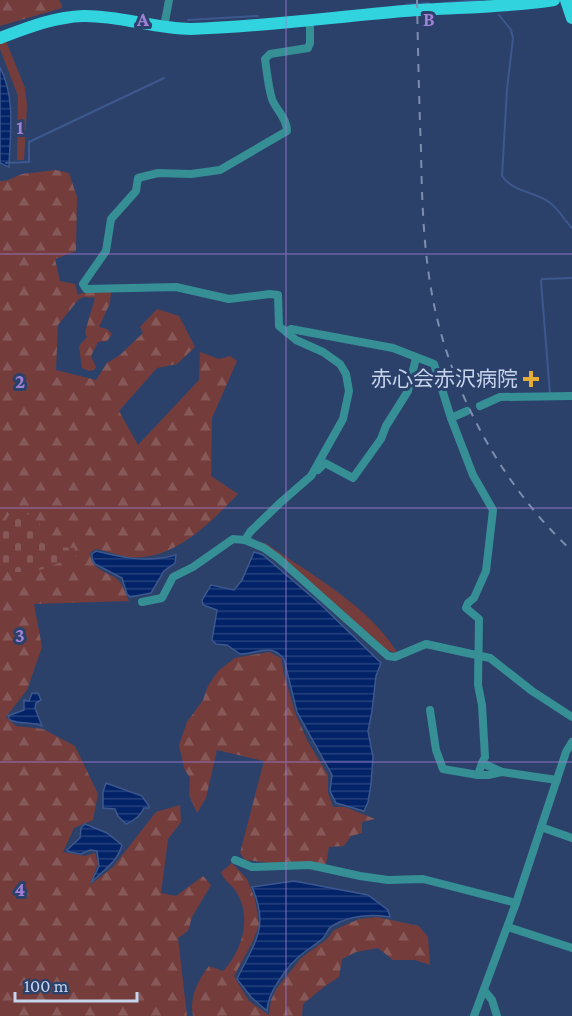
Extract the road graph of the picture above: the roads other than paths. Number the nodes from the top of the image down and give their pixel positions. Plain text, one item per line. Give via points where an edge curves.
1 (169, 0) edge
2 (554, 0) edge
3 (566, 0) edge
4 (572, 18) edge
5 (310, 20) junction
6 (164, 27) junction
7 (0, 38) edge
8 (286, 332) junction
9 (416, 358) junction
10 (572, 396) edge
11 (480, 406) dead end
12 (468, 411) dead end
13 (451, 418) junction
14 (311, 476) junction
15 (245, 540) junction
16 (142, 602) dead end
17 (479, 656) junction
18 (430, 710) dead end
19 (572, 717) edge
20 (572, 742) edge
21 (482, 763) junction
22 (502, 772) junction
23 (478, 775) junction
24 (557, 780) junction
25 (541, 827) junction
26 (572, 838) edge
27 (235, 860) dead end
28 (516, 903) junction
29 (508, 927) junction
30 (572, 948) edge
31 (484, 990) junction
32 (474, 1016) edge
33 (497, 1016) edge

1 - 6 street
2 - 5 main road via 404,8
3 - 4 main road
5 - 6 main road
5 - 8 street via 308,48 270,54 264,59 270,92 287,131 220,170 158,173 138,178 136,191 111,219 106,250 83,284 86,289 105,290 176,287 229,299 270,294 278,296 279,326
6 - 7 main road via 66,17
8 - 9 street via 291,329 393,348
8 - 14 street via 340,364 349,386 343,419
9 - 13 street via 434,364
9 - 14 street via 408,391 353,478 325,463
10 - 11 street via 500,397
12 - 13 street
13 - 17 street via 473,475 493,510 486,571 466,608 479,619
14 - 15 street
15 - 16 street via 233,538 173,578 162,598
15 - 17 street via 278,558 388,656 395,657 426,644
17 - 19 street via 490,658
17 - 21 street via 485,757
18 - 23 street via 443,769
20 - 24 street
21 - 22 street
21 - 23 street
22 - 23 street
22 - 24 street
24 - 25 street
25 - 26 street
25 - 28 street
27 - 28 street via 252,867 310,865 388,880 423,879
28 - 29 street
29 - 30 street
29 - 31 street
31 - 32 street
31 - 33 street

